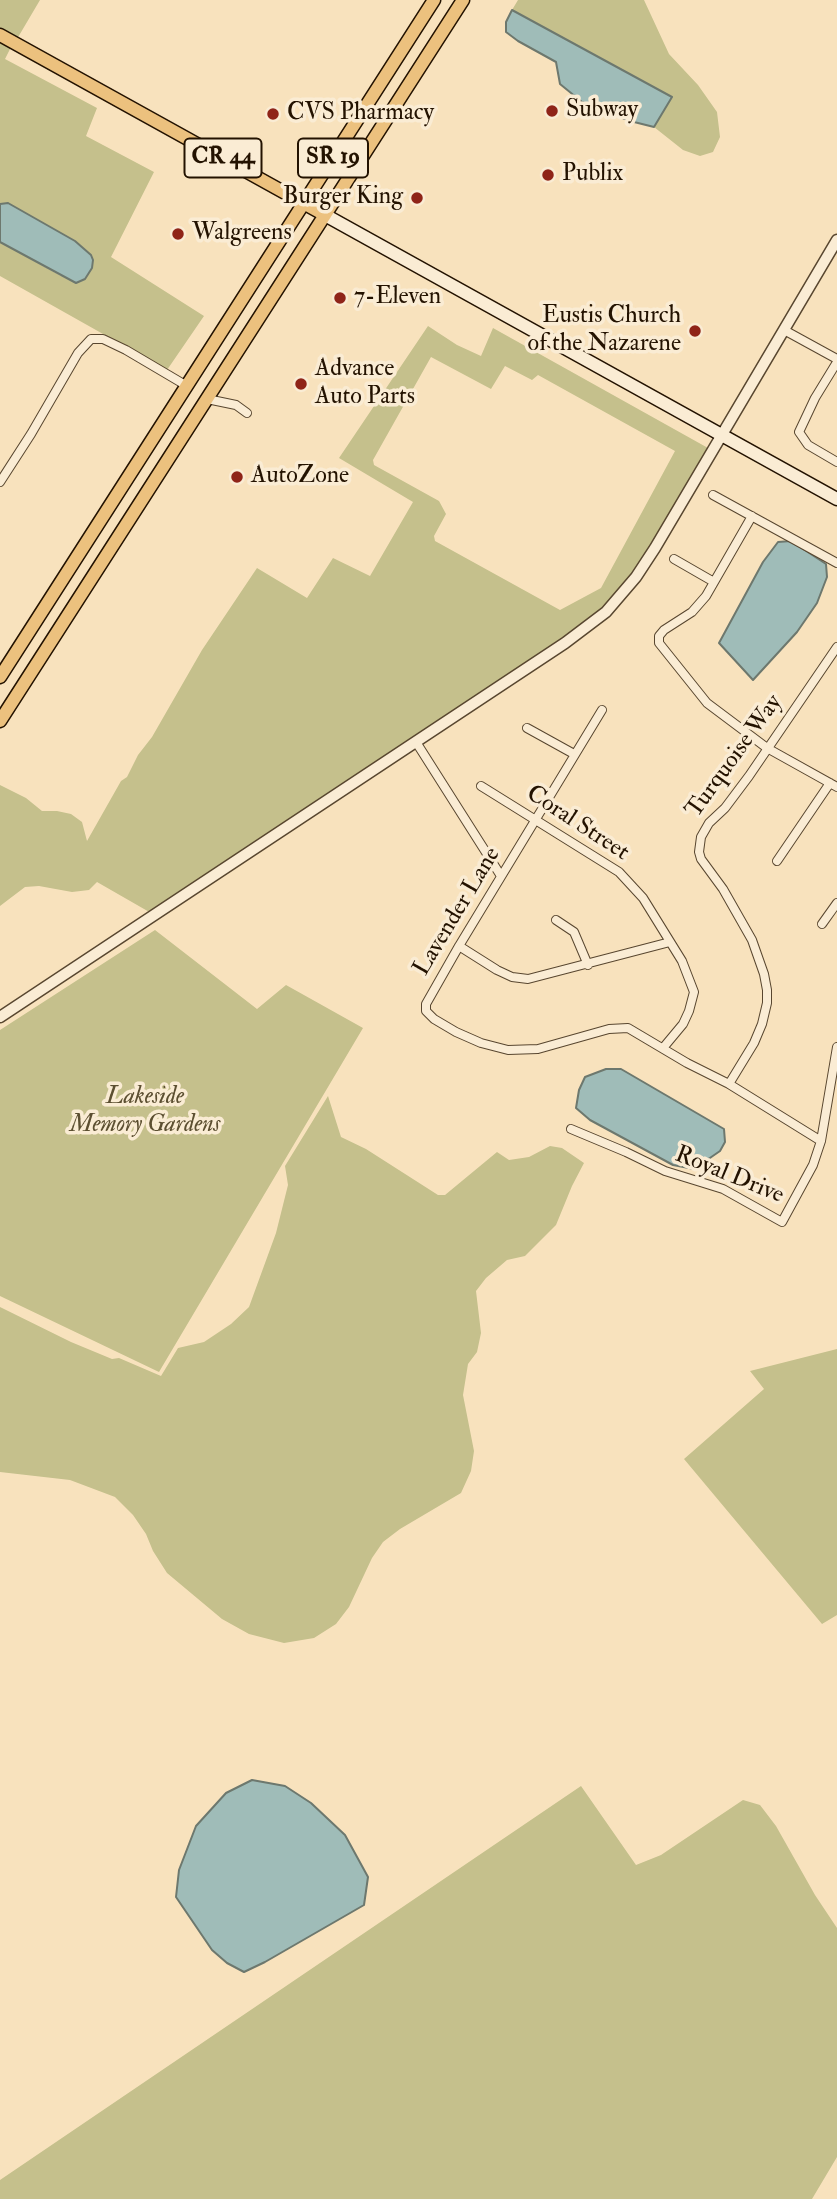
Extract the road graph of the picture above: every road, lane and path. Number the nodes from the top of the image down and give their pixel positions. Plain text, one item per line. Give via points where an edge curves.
1 (435, 0) edge
2 (463, 0) edge
3 (0, 36) edge
4 (304, 204) junction
5 (325, 215) junction
6 (837, 240) edge
7 (784, 330) junction
8 (837, 361) edge
9 (200, 365) junction
10 (187, 386) junction
11 (208, 399) junction
12 (247, 413) dead end
13 (721, 435) junction
14 (837, 462) edge
15 (0, 482) edge
16 (713, 495) dead end
17 (837, 499) edge
18 (752, 516) junction
19 (674, 559) dead end
20 (837, 562) edge
21 (713, 582) junction
22 (837, 647) edge
23 (0, 677) edge
24 (602, 710) dead end
25 (0, 721) edge
26 (527, 728) dead end
27 (416, 742) junction
28 (767, 748) junction
29 (574, 754) junction
30 (833, 785) edge
31 (481, 786) dead end
32 (536, 819) junction
33 (777, 861) dead end
34 (501, 876) junction
35 (837, 903) edge
36 (556, 920) dead end
37 (822, 924) dead end
38 (670, 942) junction
39 (459, 946) junction
40 (587, 965) junction
41 (0, 1017) edge
42 (837, 1047) edge
43 (663, 1048) junction
44 (729, 1084) junction
45 (571, 1129) dead end
46 (821, 1141) junction

1 - 4 main road, SR 19
2 - 5 main road, SR 19
3 - 4 main road, CR 44
4 - 5 main road, CR 44
4 - 9 main road, SR 19
5 - 11 main road, SR 19
5 - 13 main road, CR 44
6 - 7 street
7 - 8 street
7 - 13 street
8 - 14 street via 799,432 808,445
9 - 10 main road, SR 19
9 - 11 main road via 199,383
10 - 15 street via 103,338 91,339
10 - 23 main road, SR 19
11 - 12 street via 236,405
11 - 25 main road, SR 19
13 - 17 main road, CR 44
13 - 27 street via 655,548 606,612
16 - 18 street
18 - 20 street
18 - 21 street
19 - 21 street
21 - 28 street via 698,606 664,630 661,647 701,697
22 - 28 street, Turquoise Way
24 - 29 street, Lavender Lane
26 - 29 street
27 - 34 street
27 - 41 street
28 - 30 street
28 - 44 street, Turquoise Way via 704,830 699,844 701,859 752,940 766,990 762,1024
29 - 32 street, Lavender Lane
30 - 33 street
31 - 32 street, Coral Street
32 - 34 street, Lavender Lane
32 - 38 street, Coral Street via 620,872 643,898
34 - 39 street, Lavender Lane
35 - 37 street
36 - 40 street via 574,932
38 - 40 street
38 - 43 street, Coral Street via 694,992 683,1024
39 - 40 street via 520,979
39 - 43 street, Lavender Lane via 426,1005 430,1016 456,1032 491,1047 522,1051 623,1027
42 - 46 street, Royal Drive
43 - 44 street, Lavender Lane
44 - 46 street, Lavender Lane
45 - 46 street, Royal Drive via 665,1171 723,1189 782,1222

